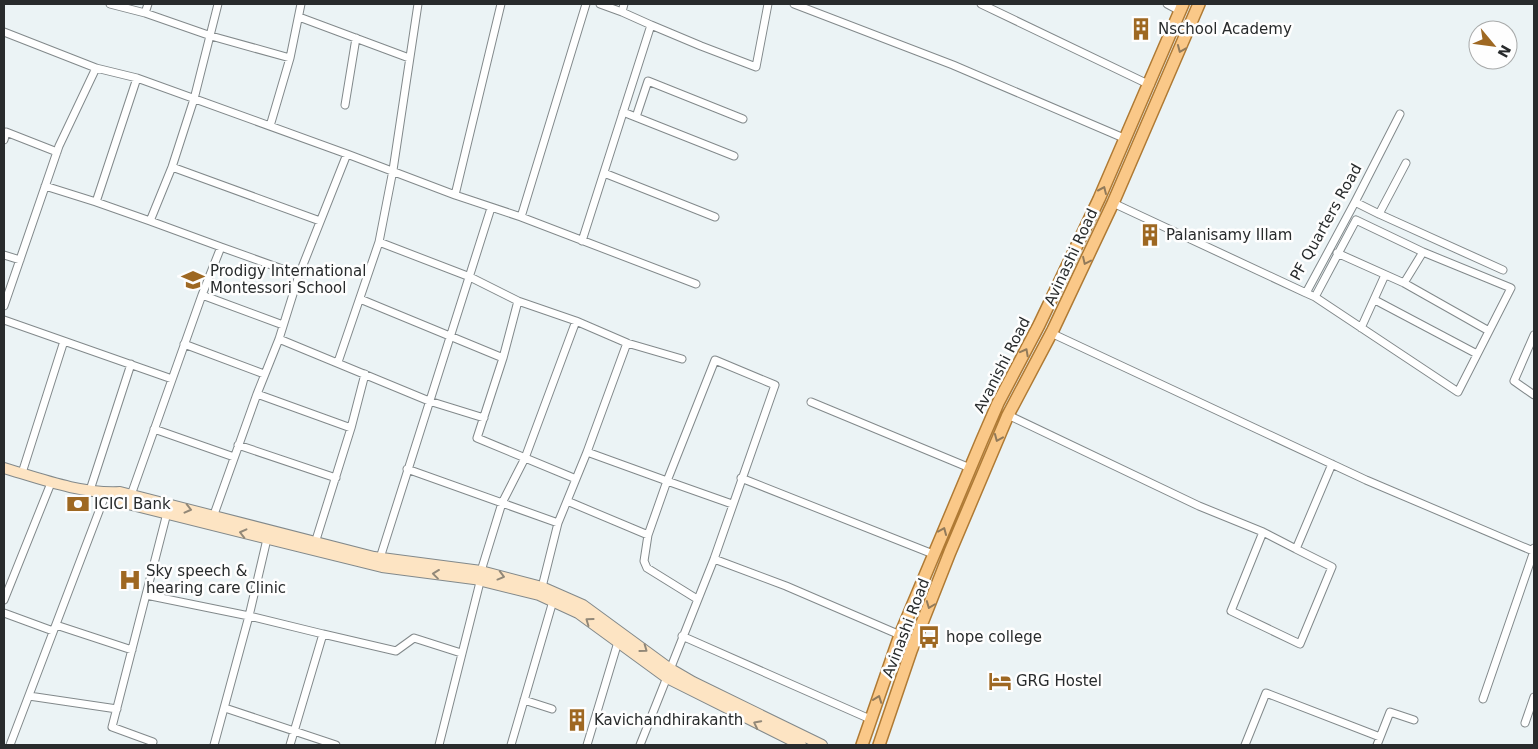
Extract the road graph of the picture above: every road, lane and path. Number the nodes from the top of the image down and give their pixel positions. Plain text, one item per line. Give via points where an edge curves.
1 (110, 4) edge
2 (148, 4) edge
3 (218, 4) edge
4 (301, 4) edge
5 (418, 4) edge
6 (501, 4) edge
7 (586, 4) edge
8 (600, 4) edge
9 (624, 4) edge
10 (768, 4) edge
11 (794, 4) edge
12 (981, 4) edge
13 (1167, 4) edge
14 (1200, 4) edge
15 (1182, 7) edge
16 (622, 12) junction
17 (146, 13) junction
18 (299, 17) junction
19 (651, 25) junction
20 (4, 32) edge
21 (210, 36) junction
22 (356, 38) junction
23 (290, 58) junction
24 (409, 58) junction
25 (96, 68) junction
26 (137, 78) junction
27 (1150, 84) junction
28 (194, 99) junction
29 (345, 106) dead end
30 (623, 112) junction
31 (1400, 114) dead end
32 (636, 117) junction
33 (743, 119) dead end
34 (270, 126) junction
35 (1126, 138) junction
36 (4, 140) edge
37 (57, 152) junction
38 (347, 154) junction
39 (734, 156) dead end
40 (1406, 163) dead end
41 (172, 166) junction
42 (393, 170) junction
43 (604, 173) junction
44 (45, 186) junction
45 (455, 195) junction
46 (96, 202) junction
47 (1355, 202) junction
48 (1112, 203) junction
49 (490, 208) junction
50 (1379, 214) junction
51 (521, 217) junction
52 (715, 217) dead end
53 (150, 221) junction
54 (320, 221) junction
55 (582, 240) junction
56 (379, 242) junction
57 (221, 248) junction
58 (1423, 252) junction
59 (1338, 253) junction
60 (4, 254) edge
61 (20, 260) junction
62 (1503, 270) dead end
63 (299, 275) junction
64 (1385, 275) junction
65 (470, 278) junction
66 (1404, 283) junction
67 (696, 284) dead end
68 (1306, 292) junction
69 (202, 295) junction
70 (1315, 297) junction
71 (360, 299) junction
72 (1375, 300) junction
73 (518, 302) junction
74 (4, 306) edge
75 (4, 320) edge
76 (576, 321) junction
77 (284, 325) junction
78 (1361, 328) junction
79 (1489, 331) junction
80 (1052, 333) junction
81 (1534, 335) edge
82 (450, 337) junction
83 (279, 339) junction
84 (64, 341) junction
85 (627, 343) junction
86 (184, 344) junction
87 (1477, 354) junction
88 (503, 358) junction
89 (682, 359) dead end
90 (338, 362) junction
91 (131, 364) junction
92 (264, 374) junction
93 (365, 374) junction
94 (172, 379) junction
95 (257, 394) junction
96 (1534, 394) edge
97 (429, 402) junction
98 (811, 402) dead end
99 (1008, 415) junction
100 (484, 418) junction
101 (351, 428) junction
102 (154, 429) junction
103 (238, 445) junction
104 (588, 452) junction
105 (234, 458) junction
106 (525, 458) junction
107 (1332, 464) junction
108 (4, 468) edge
109 (970, 468) junction
110 (407, 469) junction
111 (22, 473) junction
112 (336, 478) junction
113 (741, 478) junction
114 (576, 479) junction
115 (667, 481) junction
116 (51, 482) junction
117 (90, 490) junction
118 (106, 493) junction
119 (131, 495) junction
120 (567, 501) junction
121 (502, 504) junction
122 (732, 504) junction
123 (167, 513) junction
124 (212, 520) junction
125 (558, 523) junction
126 (1263, 532) junction
127 (648, 536) junction
128 (267, 539) junction
129 (315, 542) junction
130 (1296, 549) junction
131 (1534, 550) edge
132 (933, 554) junction
133 (380, 558) junction
134 (714, 559) junction
135 (480, 571) junction
136 (923, 578) junction
137 (480, 582) junction
138 (938, 584) junction
139 (542, 587) junction
140 (146, 595) junction
141 (697, 599) junction
142 (4, 600) edge
143 (553, 601) junction
144 (4, 613) edge
145 (249, 616) junction
146 (54, 628) junction
147 (323, 634) junction
148 (900, 635) junction
149 (682, 636) junction
150 (618, 642) junction
151 (132, 650) junction
152 (461, 653) junction
153 (668, 673) junction
154 (29, 696) junction
155 (1534, 697) edge
156 (1483, 699) dead end
157 (524, 700) junction
158 (225, 708) junction
159 (117, 709) junction
160 (552, 710) dead end
161 (870, 720) junction
162 (1414, 720) dead end
163 (1525, 723) dead end
164 (294, 731) junction
165 (1380, 737) junction
166 (10, 745) edge
167 (152, 745) edge
168 (214, 745) edge
169 (290, 745) edge
170 (336, 745) edge
171 (439, 745) edge
172 (510, 745) edge
173 (587, 745) edge
174 (640, 745) edge
175 (801, 745) edge
176 (822, 745) edge
177 (862, 745) edge
178 (879, 745) edge
179 (1245, 745) edge
180 (1377, 745) edge

1 - 17 street
2 - 17 street
3 - 21 street
4 - 18 street
5 - 24 street
6 - 45 street
7 - 51 street
8 - 16 street
9 - 16 street
10 - 19 street via 756,67
11 - 35 street via 953,65
12 - 27 street
13 - 15 street
14 -> 48 main road, Avinashi Road
15 - 27 main road, Avanishi Road
16 - 19 street
17 - 21 street
18 - 22 street
18 - 23 street
19 - 30 street
20 - 25 street
21 - 23 street
21 - 28 street
22 - 24 street
22 - 29 street
23 - 34 street
24 - 42 street
25 - 26 street
25 - 37 street
26 - 28 street
26 - 46 street
27 - 35 main road, Avanishi Road
28 - 34 street
28 - 41 street
30 - 32 street
30 - 43 street
31 - 47 street, PF Quarters Road
32 - 33 street via 648,81
32 - 39 street
34 - 38 street
109 -> 35 main road, Avanishi Road
36 - 37 street via 6,132
37 - 44 street
38 - 42 street
38 - 54 street
40 - 50 street
41 - 53 street
41 - 54 street
42 - 45 street
42 - 56 street
43 - 52 street
43 - 55 street
44 - 46 street
44 - 61 street
45 - 49 street
46 - 53 street
47 - 50 street
47 - 68 street, PF Quarters Road
48 - 68 street, PF Quarters Road
48 -> 80 main road, Avinashi Road
49 - 51 street
49 - 65 street
50 - 62 street
51 - 55 street
53 - 57 street
54 - 63 street
55 - 67 street
56 - 65 street
56 - 71 street
57 - 63 street
57 - 69 street
58 - 59 street via 1356,220
58 - 66 street
58 - 79 street via 1512,288
59 - 64 street
59 - 70 street
60 - 61 street
61 - 74 street
63 - 77 street
64 - 66 street
64 - 72 street
65 - 73 street
65 - 82 street
66 - 79 street
68 - 70 street
69 - 77 street
69 - 86 street
70 - 78 street
71 - 82 street
71 - 90 street
72 - 78 street
72 - 87 street
73 - 76 street
73 - 88 street
75 - 84 street
76 - 85 street
76 - 106 street
77 - 83 street
78 - 87 street via 1458,392
79 - 87 street
80 - 99 main road, Avinashi Road
80 - 107 street
81 - 96 street via 1514,381
82 - 88 street
82 - 97 street
83 - 90 street
83 - 92 street
84 - 91 street
84 - 111 street
85 - 89 street
85 - 104 street
86 - 92 street
86 - 94 street
88 - 100 street
90 - 93 street
91 - 94 street
91 - 117 street
92 - 95 street
93 - 97 street
93 - 101 street
94 - 102 street
95 - 101 street
95 - 103 street
97 - 100 street
97 - 110 street
98 - 109 street
99 - 126 street via 1199,506
99 -> 138 main road, Avinashi Road
100 - 106 street via 477,438
101 - 112 street
102 - 105 street
102 - 119 street
103 - 105 street
103 - 112 street
104 - 114 street
104 - 115 street
105 - 124 street
106 - 114 street
106 - 121 street
107 - 130 street
107 - 131 street
108 - 111 street
132 -> 109 main road, Avanishi Road
110 - 121 street
110 - 133 street
111 - 116 street
112 - 129 street
113 - 115 street via 775,385 715,360
113 - 122 street
113 - 132 street
114 - 120 street
115 - 122 street
115 - 127 street
116 - 117 street
116 - 142 street
117 - 118 street
118 - 119 street
118 - 123 street via 128,504
118 - 146 street
119 -> 124 street
120 - 125 street
120 - 127 street
121 - 125 street
121 - 135 street
122 - 134 street
123 - 124 street
123 - 140 street
128 -> 124 street
124 - 129 street
125 - 139 street
126 - 130 street
126 - 130 street via 1231,611 1300,644 1332,567
127 - 141 street via 644,561 647,568
137 -> 128 street via 382,567
128 - 145 street
129 - 133 street
131 - 156 street
132 - 136 main road, Avanishi Road
133 - 135 street
134 - 141 street
134 - 148 street
135 - 137 street
135 -> 139 street
136 - 138 main road
136 - 148 main road, Avanishi Road
137 - 143 street
137 - 152 street
138 -> 178 main road, Avinashi Road
139 -> 153 street via 583,605
140 - 145 street
140 - 151 street
141 - 149 street
150 -> 143 street via 578,613
143 - 157 street
144 - 146 street
145 - 147 street
145 - 158 street
146 - 151 street
146 - 154 street
147 - 152 street via 396,651 414,638
147 - 164 street
161 -> 148 main road, Avanishi Road
149 - 153 street
149 - 161 street
150 - 153 street
150 - 173 street
151 - 159 street
152 - 171 street
153 - 174 street
175 -> 153 street
153 - 176 street
154 - 159 street
154 - 166 street
155 - 163 street
157 - 160 street
157 - 172 street
158 - 164 street
158 - 168 street
159 - 167 street via 112,727 153,742
161 - 177 main road, Avanishi Road
162 - 165 street via 1390,712
164 - 169 street
164 - 170 street
165 - 179 street via 1266,693
165 - 180 street

